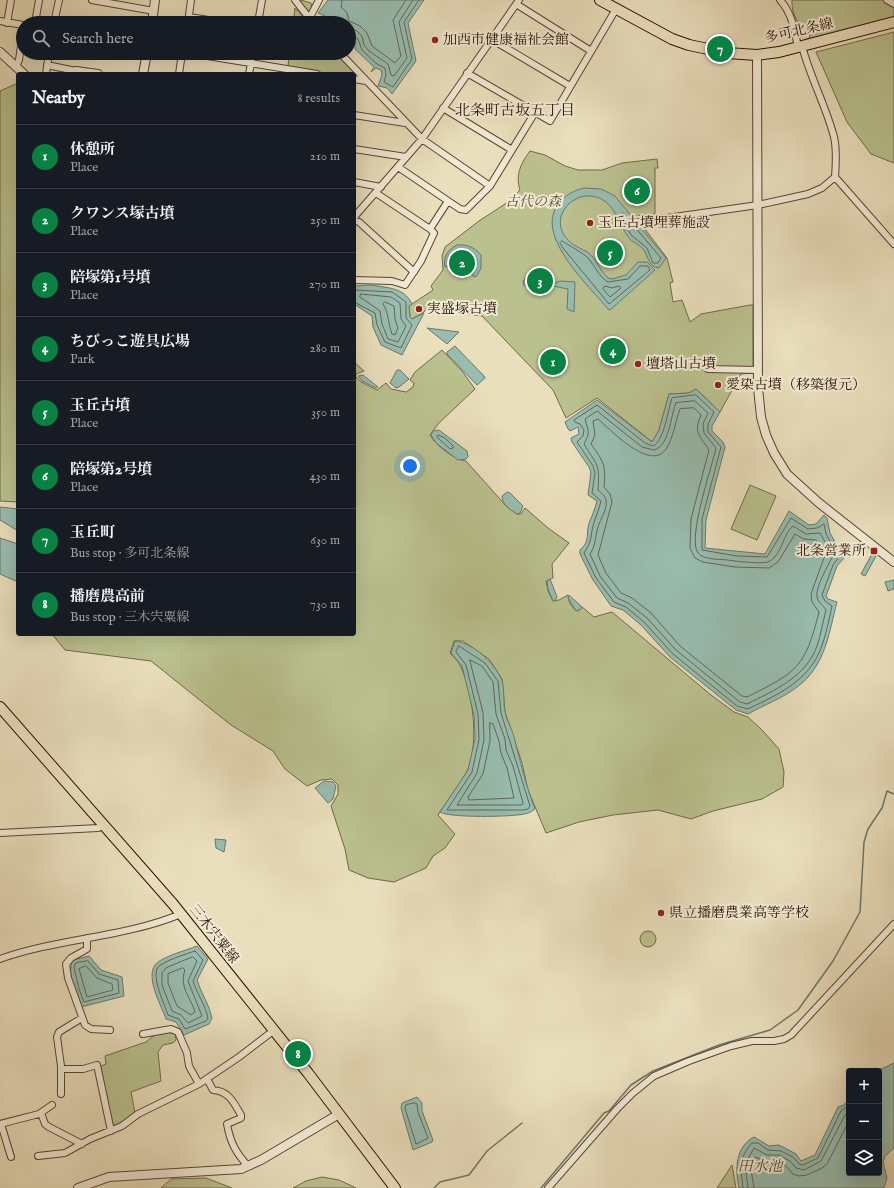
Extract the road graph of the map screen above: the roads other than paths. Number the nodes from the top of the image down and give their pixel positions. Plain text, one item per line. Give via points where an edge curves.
1 (11, 0) edge
2 (39, 0) edge
3 (58, 0) edge
4 (92, 0) edge
5 (155, 0) edge
6 (191, 0) edge
7 (262, 0) edge
8 (295, 0) edge
9 (317, 0) edge
10 (780, 0) edge
11 (887, 0) edge
12 (518, 2) edge
13 (609, 3) edge
14 (894, 4) edge
15 (154, 11) junction
16 (36, 16) edge
17 (55, 16) edge
18 (153, 16) edge
19 (189, 16) edge
20 (259, 16) edge
21 (307, 16) edge
22 (312, 16) edge
23 (0, 21) edge
24 (894, 22) edge
25 (7, 23) junction
26 (16, 24) edge
27 (491, 40) junction
28 (800, 47) junction
29 (591, 51) junction
30 (0, 52) edge
31 (757, 55) junction
32 (19, 60) edge
33 (48, 60) edge
34 (146, 60) edge
35 (181, 60) edge
36 (232, 60) edge
37 (252, 60) edge
38 (346, 60) edge
39 (251, 63) junction
40 (48, 65) junction
41 (16, 66) junction
42 (22, 72) edge
43 (46, 72) edge
44 (76, 72) edge
45 (143, 72) edge
46 (179, 72) edge
47 (250, 72) edge
48 (305, 72) edge
49 (467, 73) junction
50 (356, 79) edge
51 (366, 81) junction
52 (570, 86) junction
53 (443, 108) junction
54 (534, 114) junction
55 (356, 115) edge
56 (405, 123) junction
57 (422, 139) junction
58 (356, 149) edge
59 (512, 150) junction
60 (406, 158) junction
61 (398, 167) junction
62 (835, 177) junction
63 (356, 182) edge
64 (490, 186) junction
65 (381, 187) junction
66 (376, 193) junction
67 (448, 202) junction
68 (758, 205) junction
69 (356, 216) edge
70 (356, 220) edge
71 (639, 222) dead end
72 (430, 229) junction
73 (894, 244) edge
74 (414, 272) junction
75 (356, 280) edge
76 (708, 369) dead end
77 (758, 370) junction
78 (894, 562) edge
79 (0, 707) edge
80 (105, 825) junction
81 (0, 833) edge
82 (180, 914) junction
83 (894, 924) edge
84 (87, 938) junction
85 (0, 959) edge
86 (82, 1018) junction
87 (110, 1030) dead end
88 (273, 1031) junction
89 (143, 1034) dead end
90 (61, 1069) junction
91 (207, 1079) junction
92 (199, 1084) junction
93 (61, 1094) dead end
94 (52, 1106) dead end
95 (41, 1113) junction
96 (339, 1114) junction
97 (1, 1124) edge
98 (111, 1130) junction
99 (82, 1144) junction
100 (38, 1156) dead end
101 (11, 1157) dead end
102 (248, 1166) junction
103 (393, 1187) edge
104 (78, 1188) edge
105 (548, 1188) edge

1 - 25 street
2 - 16 street
3 - 17 street
4 - 15 street
5 - 15 street
6 - 19 street
7 - 20 street
8 - 21 street
9 - 22 street
10 - 28 street via 786,7
11 - 14 street
12 - 27 street
12 - 29 street
13 - 29 street
13 - 31 main road, 多可北条線 via 672,39 689,45 727,53
15 - 18 street
23 - 25 street
24 - 28 main road, 多可北条線
25 - 26 street
27 - 49 street
27 - 52 street
28 - 31 main road, 多可北条線
28 - 62 street via 834,138
29 - 52 street
30 - 41 street
31 - 68 street
32 - 41 street
33 - 40 street
34 - 45 street
35 - 46 street
36 - 39 street
37 - 39 street
38 - 51 street
39 - 47 street
39 - 48 street
40 - 43 street
40 - 44 street
41 - 42 street
49 - 53 street
49 - 54 street
50 - 51 street
51 - 56 street
52 - 54 street via 550,121
53 - 57 street
53 - 59 street
54 - 59 street
55 - 56 street
56 - 57 street
57 - 60 street
57 - 64 street
58 - 60 street
59 - 64 street
60 - 61 street
61 - 65 street
61 - 67 street
62 - 68 street via 822,188 808,194
62 - 73 street
63 - 65 street
64 - 67 street via 466,210
65 - 66 street
66 - 69 street
66 - 72 street
67 - 72 street
68 - 71 street
68 - 77 street
70 - 74 street
72 - 74 street via 434,233
74 - 75 street via 405,285 392,281
76 - 77 street
77 - 78 street via 761,417 766,435 780,464 803,489
79 - 80 main road, 三木宍粟線
80 - 81 street via 98,828
80 - 82 main road, 三木宍粟線
82 - 84 street via 136,929
82 - 88 main road, 三木宍粟線
83 - 105 street via 791,1035 774,1041 752,1041 731,1046 654,1076 617,1109
84 - 85 street via 45,946
84 - 86 street via 87,949 66,964 68,978
86 - 87 street via 88,1028
86 - 90 street via 58,1034
88 - 91 street
88 - 96 main road, 三木宍粟線
89 - 92 street via 171,1029 178,1032 187,1053 189,1066
90 - 93 street
90 - 98 street via 83,1069 97,1065
91 - 92 street
91 - 102 street via 213,1090 230,1097 241,1115 241,1118 227,1124 229,1139 234,1150
92 - 98 street
94 - 95 street
95 - 97 street
95 - 99 street via 46,1126
96 - 102 street
96 - 103 main road, 三木宍粟線
97 - 101 street
98 - 99 street
99 - 100 street via 65,1153
102 - 104 street via 233,1171 109,1177

